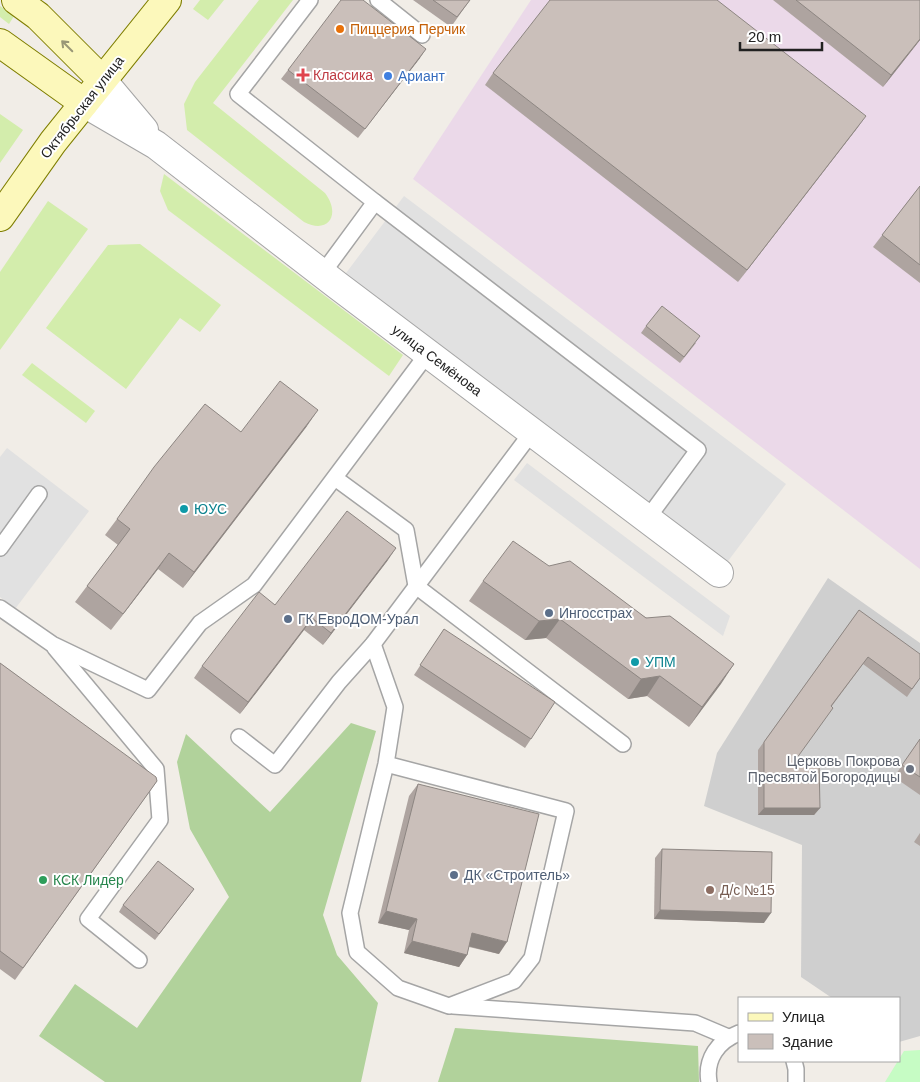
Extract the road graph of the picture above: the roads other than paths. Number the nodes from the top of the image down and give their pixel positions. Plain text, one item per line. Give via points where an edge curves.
1 (16, 0) edge
2 (167, 0) edge
3 (310, 0) edge
4 (378, 0) edge
5 (422, 35) dead end
6 (0, 43) edge
7 (102, 80) junction
8 (84, 103) junction
9 (156, 145) junction
10 (375, 202) junction
11 (0, 217) edge
12 (322, 274) junction
13 (428, 353) junction
14 (532, 432) junction
15 (335, 478) junction
16 (39, 494) dead end
17 (647, 519) junction
18 (0, 548) edge
19 (719, 573) dead end
20 (416, 586) junction
21 (0, 608) edge
22 (52, 644) junction
23 (373, 644) junction
24 (239, 737) dead end
25 (623, 744) dead end
26 (386, 764) junction
27 (139, 960) dead end
28 (450, 1006) junction
29 (734, 1035) edge
30 (794, 1062) edge
31 (709, 1082) edge
32 (796, 1082) edge

7 -> 1 street, улица Семёнова via 38,16
2 - 7 street, Октябрьская улица
3 - 10 lane via 238,94
4 - 5 lane
6 - 8 street, улица Семёнова
7 - 8 street, Октябрьская улица
7 - 9 street, улица Семёнова
8 - 9 street, улица Семёнова
8 - 11 street, Октябрьская улица
9 - 12 street, улица Семёнова
10 - 12 lane
10 - 17 lane via 698,450
12 - 13 street, улица Семёнова
13 - 14 street, улица Семёнова
13 - 15 lane
14 - 17 street, улица Семёнова
14 - 20 lane
15 - 20 lane via 406,530
15 - 22 lane via 254,585 200,623 148,690
16 - 18 lane
17 - 19 street, улица Семёнова
20 - 23 lane
20 - 25 lane
21 - 22 lane
22 - 27 lane via 156,770 160,820 88,919
23 - 24 lane via 338,682 275,764
23 - 26 lane via 394,707
26 - 28 lane via 350,913 357,952 398,988
26 - 28 lane via 566,811 532,958 514,981
28 - 29 lane via 695,1023
29 - 31 lane via 718,1047 710,1060
30 - 32 lane

